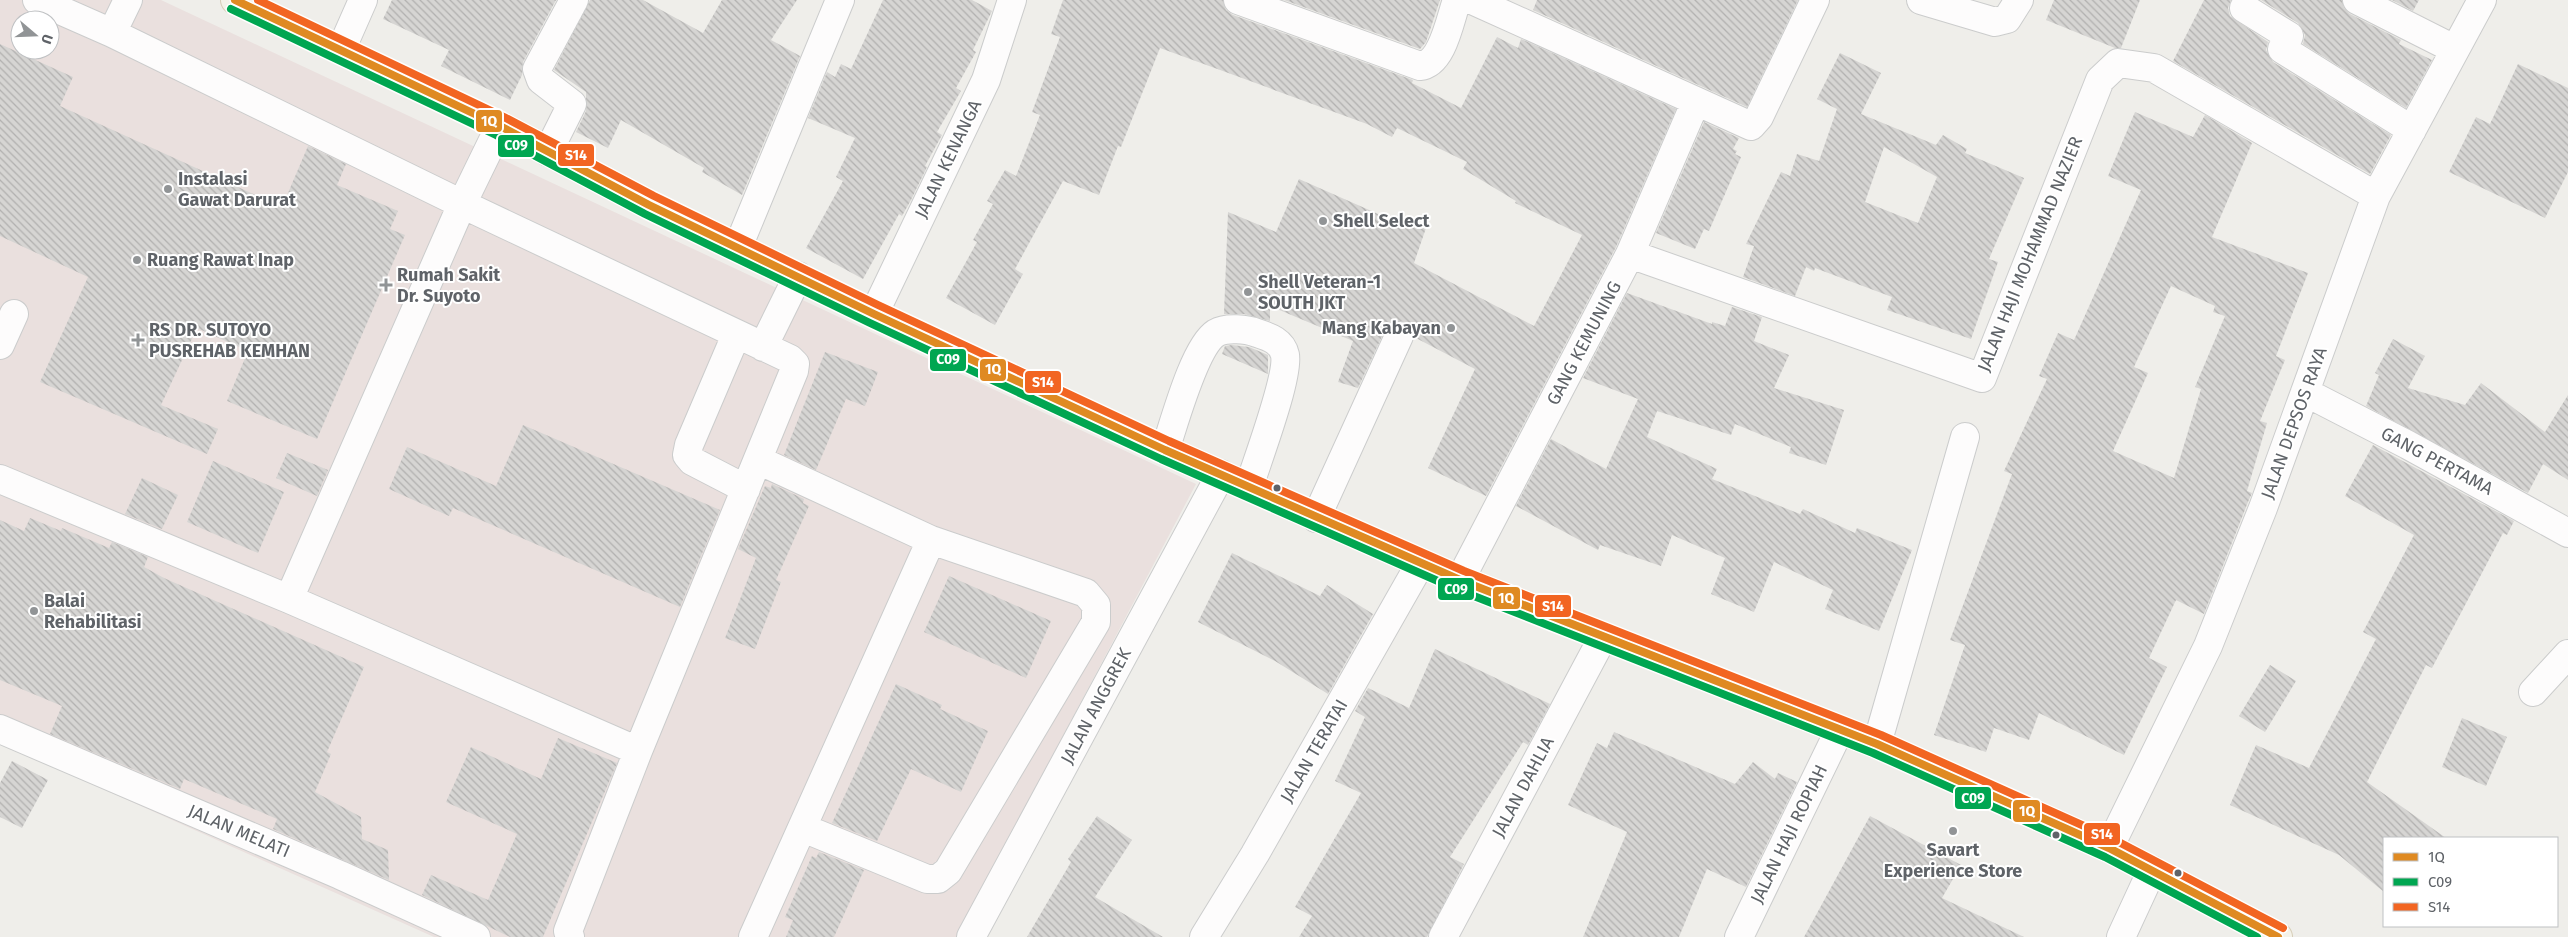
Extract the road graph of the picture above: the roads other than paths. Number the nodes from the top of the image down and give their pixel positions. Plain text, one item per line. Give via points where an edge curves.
1 (37, 0) edge
2 (128, 0) edge
3 (235, 0) edge
4 (363, 0) edge
5 (574, 0) edge
6 (840, 0) edge
7 (1012, 0) edge
8 (1238, 0) edge
9 (1457, 0) edge
10 (1472, 0) edge
11 (1815, 0) edge
12 (1921, 0) edge
13 (2019, 0) edge
14 (2357, 0) edge
15 (2482, 0) edge
16 (2244, 8) dead end
17 (112, 34) junction
18 (2454, 49) junction
19 (341, 50) junction
20 (1696, 101) junction
21 (500, 126) junction
22 (2412, 130) junction
23 (548, 152) junction
24 (2376, 196) junction
25 (462, 204) junction
26 (738, 247) junction
27 (1630, 254) junction
28 (798, 276) junction
29 (14, 314) dead end
30 (874, 314) junction
31 (736, 335) junction
32 (1399, 336) dead end
33 (0, 345) edge
34 (763, 347) junction
35 (2305, 392) junction
36 (1965, 437) dead end
37 (1165, 450) junction
38 (758, 460) junction
39 (1222, 474) junction
40 (0, 479) edge
41 (1249, 487) junction
42 (746, 489) junction
43 (1316, 518) junction
44 (2568, 533) edge
45 (931, 540) junction
46 (1420, 564) junction
47 (1460, 580) junction
48 (289, 599) junction
49 (1603, 637) junction
50 (2568, 654) edge
51 (2533, 692) dead end
52 (0, 729) edge
53 (1839, 731) junction
54 (1877, 744) junction
55 (638, 751) junction
56 (803, 828) junction
57 (2109, 848) junction
58 (2152, 870) junction
59 (476, 937) edge
60 (570, 937) edge
61 (753, 937) edge
62 (971, 937) edge
63 (1204, 937) edge
64 (1443, 937) edge
65 (1739, 937) edge
66 (2120, 937) edge
67 (2278, 937) edge

1 - 17 street
2 - 17 street
3 - 19 main road
4 - 19 street
5 - 23 street via 537,69 541,80 572,104
6 - 26 street
7 - 30 street, JALAN KENANGA via 986,80
8 - 9 street via 1414,66 1431,63 1439,53
10 - 20 street
11 - 20 street via 1759,118 1753,124
12 - 13 street via 1996,22 2007,19
14 - 18 street
15 - 18 street, JALAN DEPSOS RAYA
16 - 22 street via 2289,36 2282,48
17 - 25 street
18 - 22 street, JALAN DEPSOS RAYA
19 - 21 main road
20 - 27 street, GANG KEMUNING
21 - 23 main road
21 - 25 street
22 - 24 street, JALAN DEPSOS RAYA
23 - 26 main road
24 - 27 street, JALAN HAJI MOHAMMAD NAZIER via 2154,68 2118,63 2100,80 1982,378
24 - 35 street, JALAN DEPSOS RAYA
25 - 31 street
25 - 48 street
26 - 28 main road
27 - 47 street, GANG KEMUNING
28 - 30 main road
28 - 34 street
29 - 33 street
30 - 37 main road
31 - 34 street
31 - 42 street via 687,455 692,462
32 - 43 street
34 - 38 street via 795,364
35 - 44 street, GANG PERTAMA
35 - 57 street, JALAN DEPSOS RAYA via 2208,646
36 - 54 street
37 - 39 main road
37 - 41 street via 1195,364 1214,335 1231,330 1254,332 1271,338 1282,348 1285,362
38 - 42 street
38 - 45 street
39 - 41 main road
39 - 62 street, JALAN ANGGREK
40 - 48 street
41 - 43 main road
42 - 55 street
43 - 46 main road
45 - 56 street
45 - 56 street via 1086,594 1096,605 1096,622 948,871 938,879 927,879
46 - 47 main road
46 - 63 street, JALAN TERATAI via 1255,854
47 - 49 main road
48 - 55 street
49 - 53 main road
49 - 64 street, JALAN DAHLIA
50 - 51 street
52 - 59 street, JALAN MELATI
53 - 54 main road
53 - 65 street, JALAN HAJI ROPIAH
54 - 57 main road
55 - 60 street via 568,931
56 - 61 street
57 - 58 main road
58 - 66 street
58 - 67 main road

